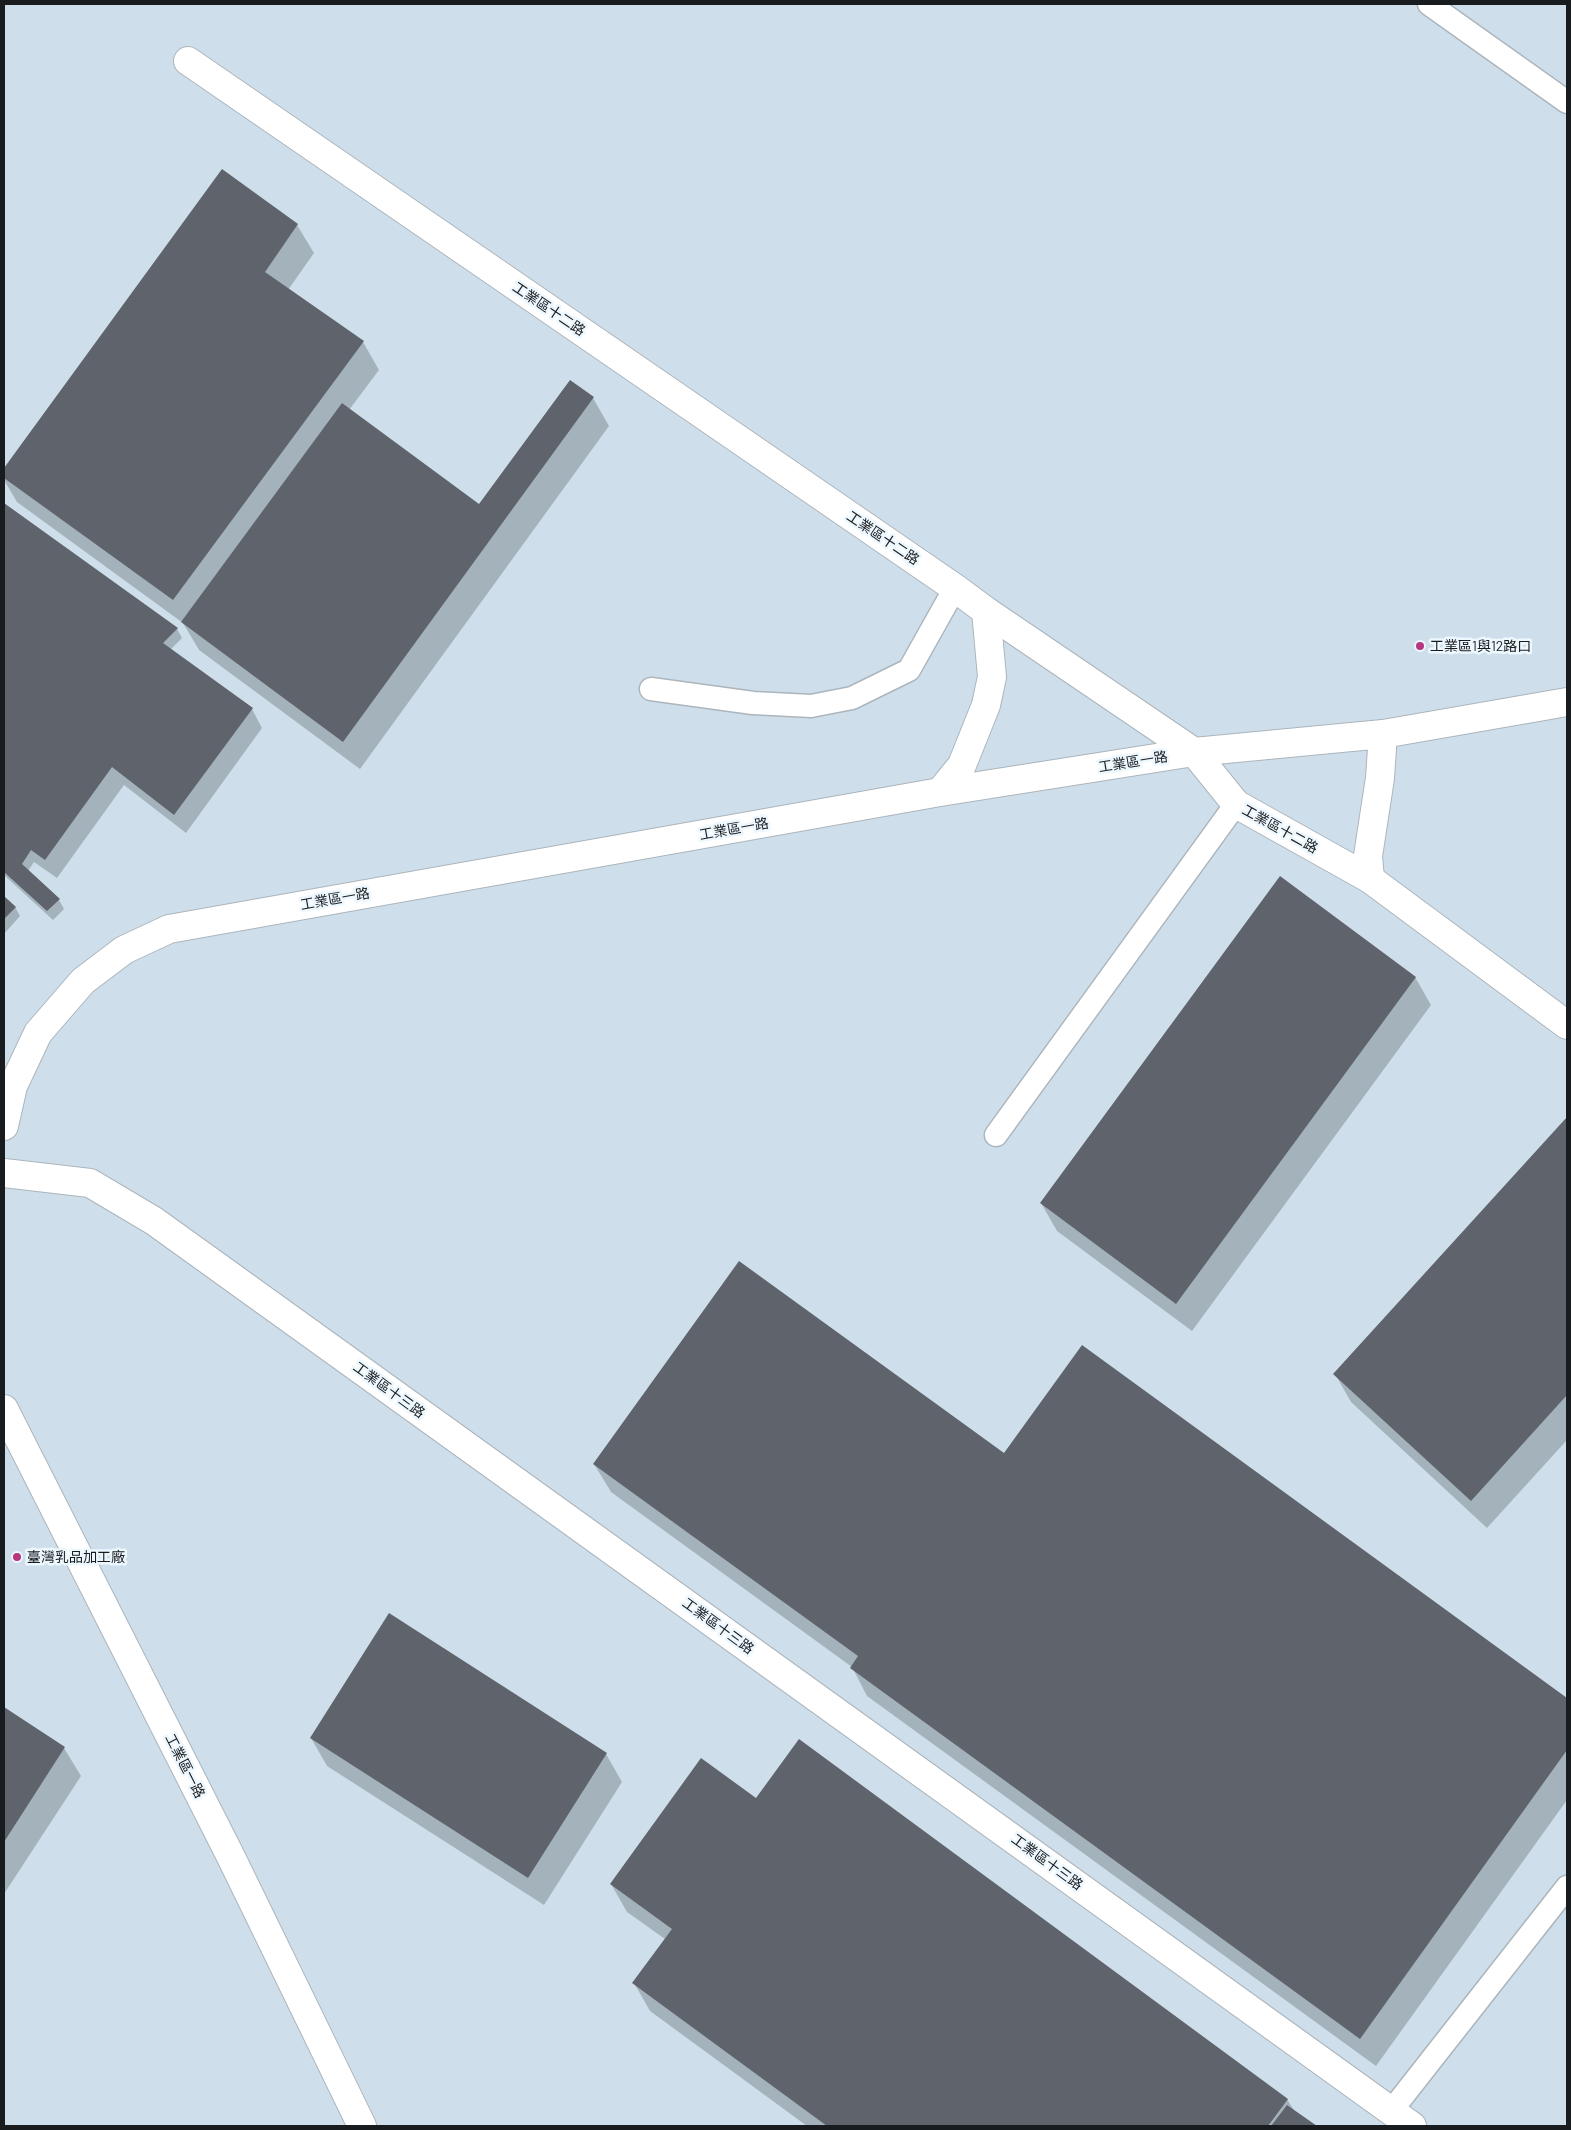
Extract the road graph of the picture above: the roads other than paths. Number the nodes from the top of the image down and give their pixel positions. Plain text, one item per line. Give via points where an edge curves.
1 (1429, 4) edge
2 (188, 60) dead end
3 (1567, 102) edge
4 (955, 588) junction
5 (986, 611) junction
6 (651, 689) dead end
7 (1567, 702) edge
8 (1383, 734) junction
9 (1194, 752) junction
10 (940, 792) junction
11 (1236, 804) junction
12 (1370, 879) junction
13 (1567, 1024) edge
14 (4, 1126) edge
15 (996, 1136) dead end
16 (4, 1173) edge
17 (4, 1409) edge
18 (1567, 1888) edge
19 (1392, 2110) junction
20 (362, 2126) edge
21 (1412, 2126) edge

1 - 3 lane
2 - 4 street, 工業區十二路
4 - 5 street, 工業區十二路
4 - 6 lane via 909,670 852,698 811,706 753,703
5 - 9 street, 工業區十二路
5 - 10 street via 992,677 986,705 962,765
7 - 8 street, 工業區一路
8 - 9 street, 工業區一路
8 - 12 street via 1368,856
9 - 10 street, 工業區一路
9 - 11 street, 工業區十二路
10 - 14 street, 工業區一路 via 169,929 124,950 83,980 38,1033 14,1086
11 - 12 street, 工業區十二路
11 - 15 lane
12 - 13 street, 工業區十二路
16 - 19 street, 工業區十三路 via 90,1183 154,1221
17 - 20 street, 工業區一路 via 232,1857
18 - 19 lane
19 - 21 street, 工業區十三路

